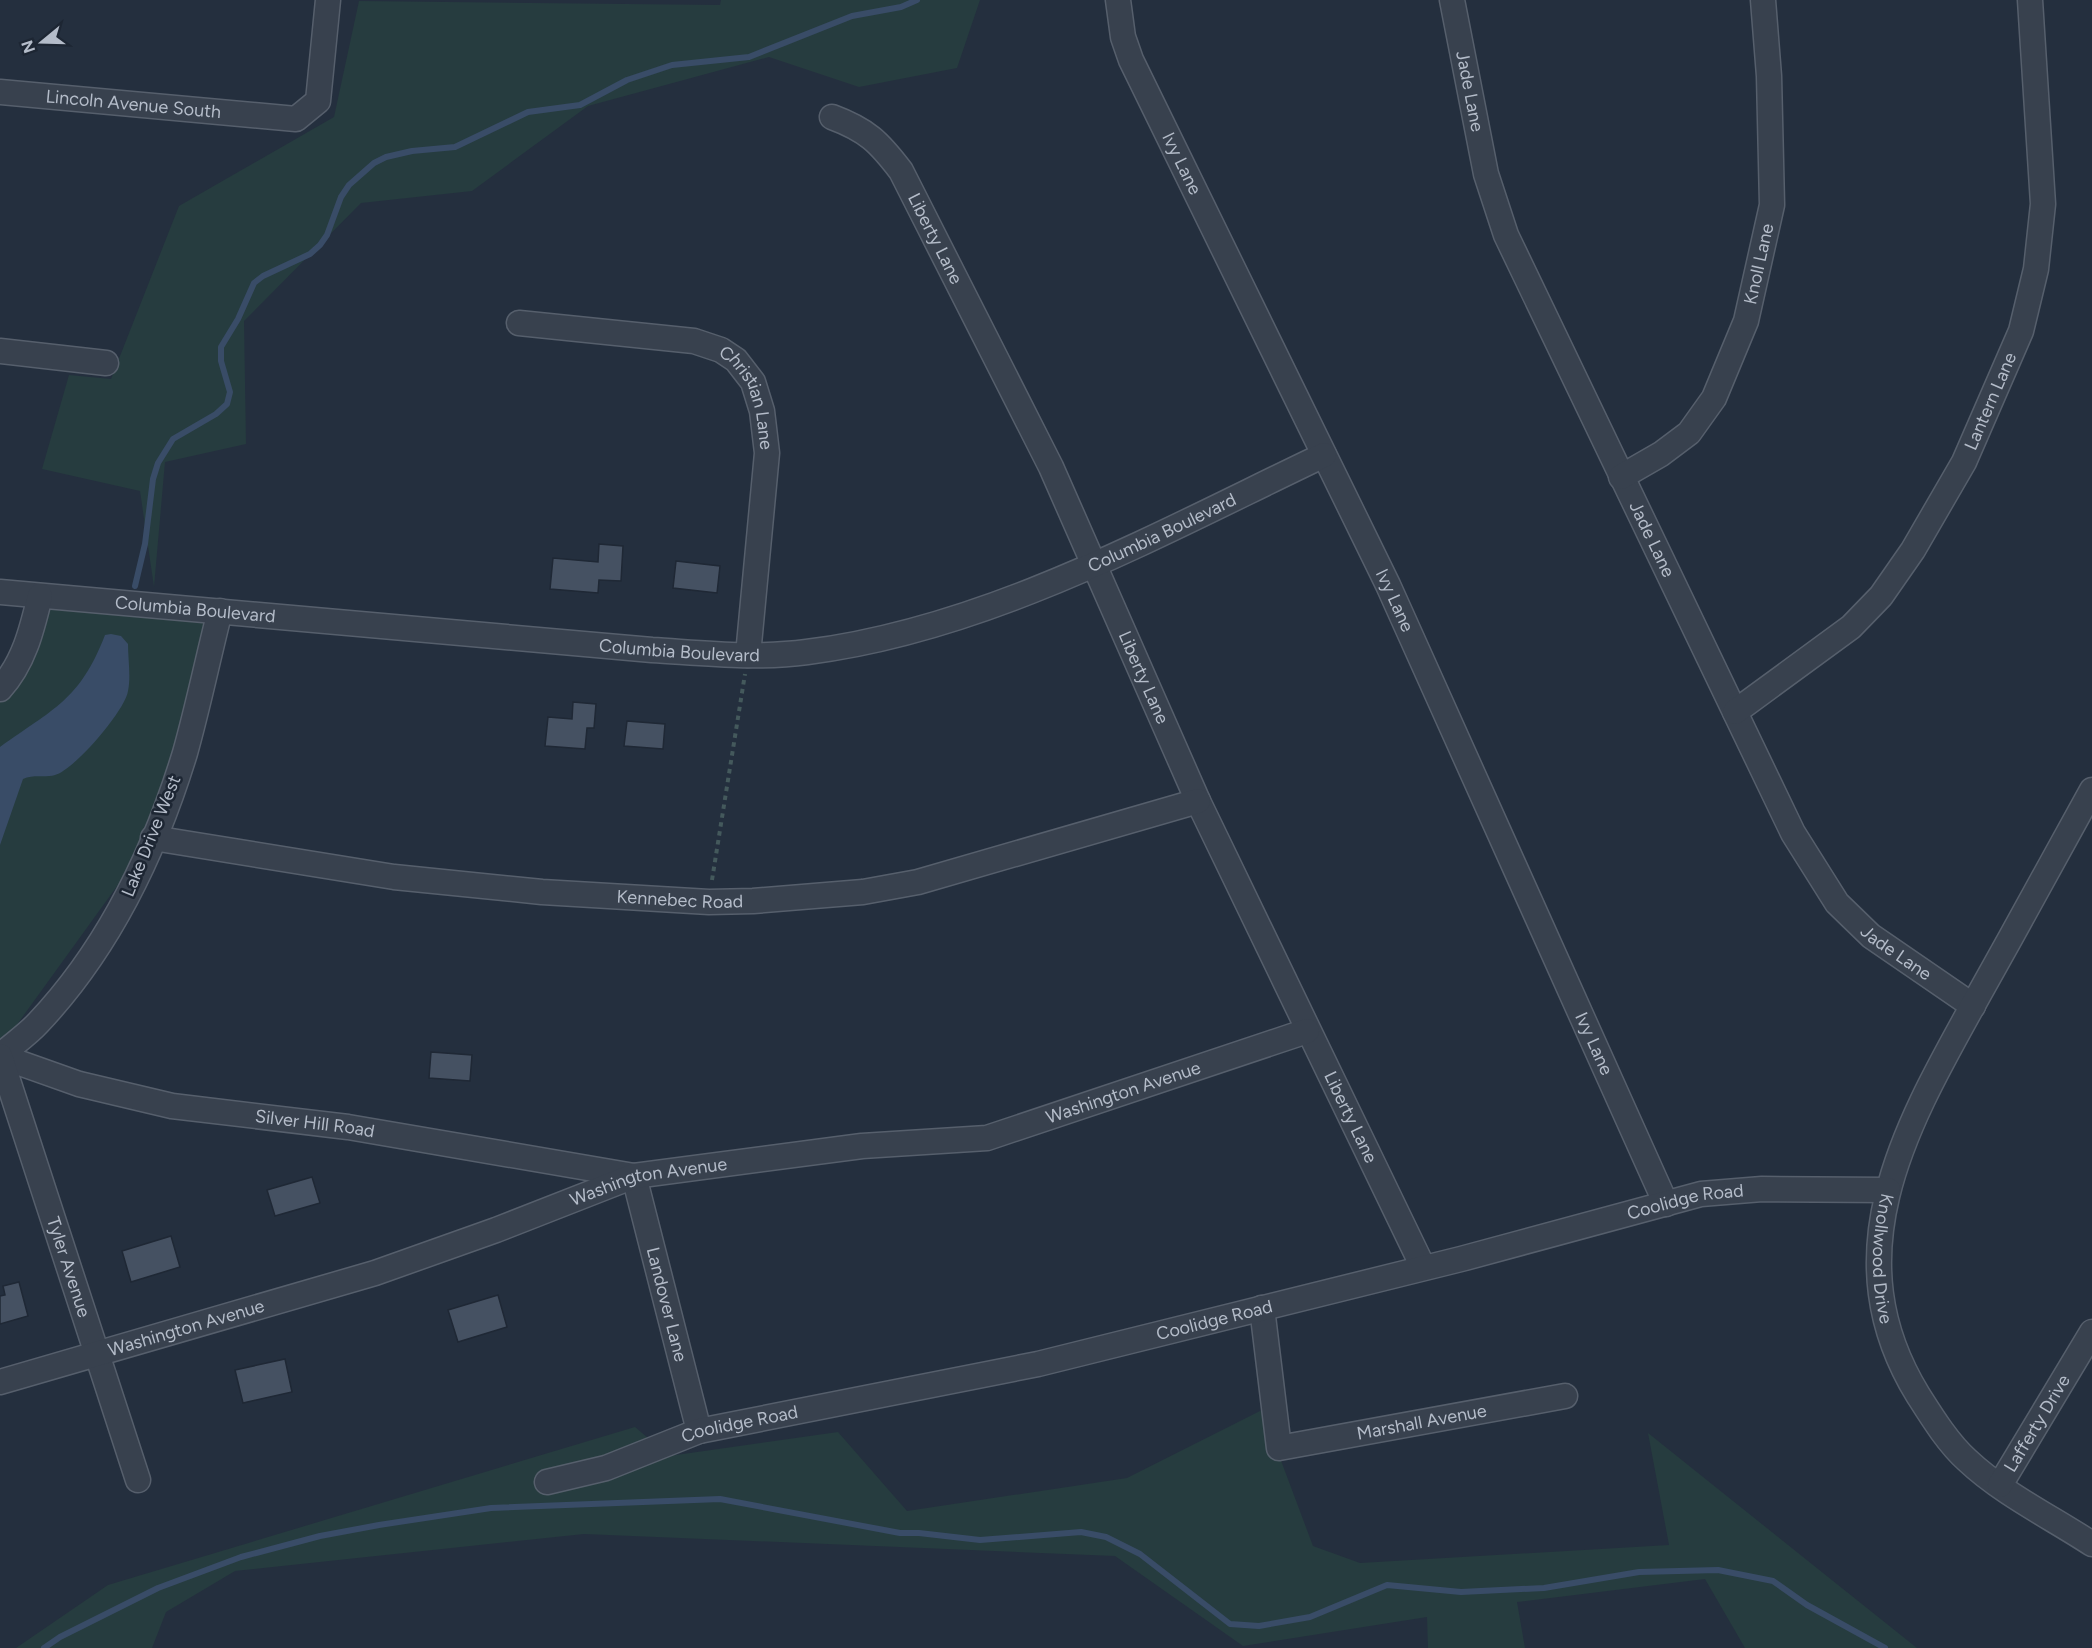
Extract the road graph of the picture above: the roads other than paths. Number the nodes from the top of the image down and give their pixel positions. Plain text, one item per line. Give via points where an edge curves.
1 (328, 0) edge
2 (1118, 0) edge
3 (1452, 0) edge
4 (1763, 0) edge
5 (2030, 0) edge
6 (0, 92) edge
7 (832, 117) dead end
8 (519, 323) dead end
9 (0, 351) edge
10 (106, 363) dead end
11 (1324, 455) junction
12 (1621, 477) junction
13 (1094, 564) junction
14 (0, 592) edge
15 (40, 596) junction
16 (220, 611) junction
17 (748, 655) junction
18 (0, 689) edge
19 (1735, 712) junction
20 (2092, 790) edge
21 (1198, 801) junction
22 (153, 838) junction
23 (1973, 1006) junction
24 (1307, 1031) junction
25 (0, 1056) edge
26 (634, 1176) junction
27 (1888, 1190) junction
28 (1666, 1204) junction
29 (1423, 1267) junction
30 (1262, 1308) junction
31 (2092, 1332) edge
32 (97, 1356) junction
33 (0, 1382) edge
34 (1565, 1396) dead end
35 (699, 1431) junction
36 (138, 1480) dead end
37 (547, 1482) dead end
38 (2000, 1485) junction
39 (2092, 1544) edge

1 - 6 street, Lincoln Avenue South via 318,101 296,119
2 - 11 street, Ivy Lane via 1131,60
3 - 12 street, Jade Lane via 1486,174 1506,235
4 - 12 street, Knoll Lane via 1772,205 1746,321 1714,398 1689,433
5 - 19 street, Lantern Lane via 2043,204 2036,269 2021,331 1964,462 1881,596 1851,627
7 - 13 street, Liberty Lane via 857,126 879,142 901,171 1051,467
8 - 17 street, Christian Lane via 694,341 736,360 753,382 762,411 767,453
9 - 10 street
11 - 13 street, Columbia Boulevard
11 - 28 street, Ivy Lane via 1388,585
12 - 19 street, Jade Lane
13 - 17 street, Columbia Boulevard via 952,620 882,639 806,652
13 - 21 street, Liberty Lane
14 - 15 street, Columbia Boulevard
15 - 16 street, Columbia Boulevard
15 - 18 street via 30,639
16 - 17 street, Columbia Boulevard
16 - 22 street, Lake Drive West via 184,754
19 - 23 street, Jade Lane via 1793,833 1837,903 1871,936
20 - 23 street, Knollwood Drive
21 - 22 street, Kennebec Road via 918,882 810,898 709,902 542,892 394,877
21 - 24 street, Liberty Lane
22 - 25 street, Lake Drive West via 116,919 81,970 37,1024
23 - 27 street, Knollwood Drive via 1927,1086
24 - 26 street, Washington Avenue via 987,1138 862,1146
24 - 29 street, Liberty Lane
25 - 26 street, Silver Hill Road via 79,1084 172,1106 348,1127
25 - 32 street, Tyler Avenue
26 - 32 street, Washington Avenue via 375,1273
26 - 35 street, Landover Lane
27 - 28 street, Coolidge Road via 1762,1188 1701,1194
27 - 38 street, Knollwood Drive via 1879,1230 1880,1278 1889,1330 1903,1370 1930,1414 1967,1460
28 - 29 street, Coolidge Road
29 - 30 street, Coolidge Road
30 - 34 street, Marshall Avenue via 1279,1448
30 - 35 street, Coolidge Road via 1038,1364
31 - 38 street, Lafferty Drive
32 - 33 street, Washington Avenue
32 - 36 street, Tyler Avenue
35 - 37 street, Coolidge Road via 606,1468
38 - 39 street, Knollwood Drive

